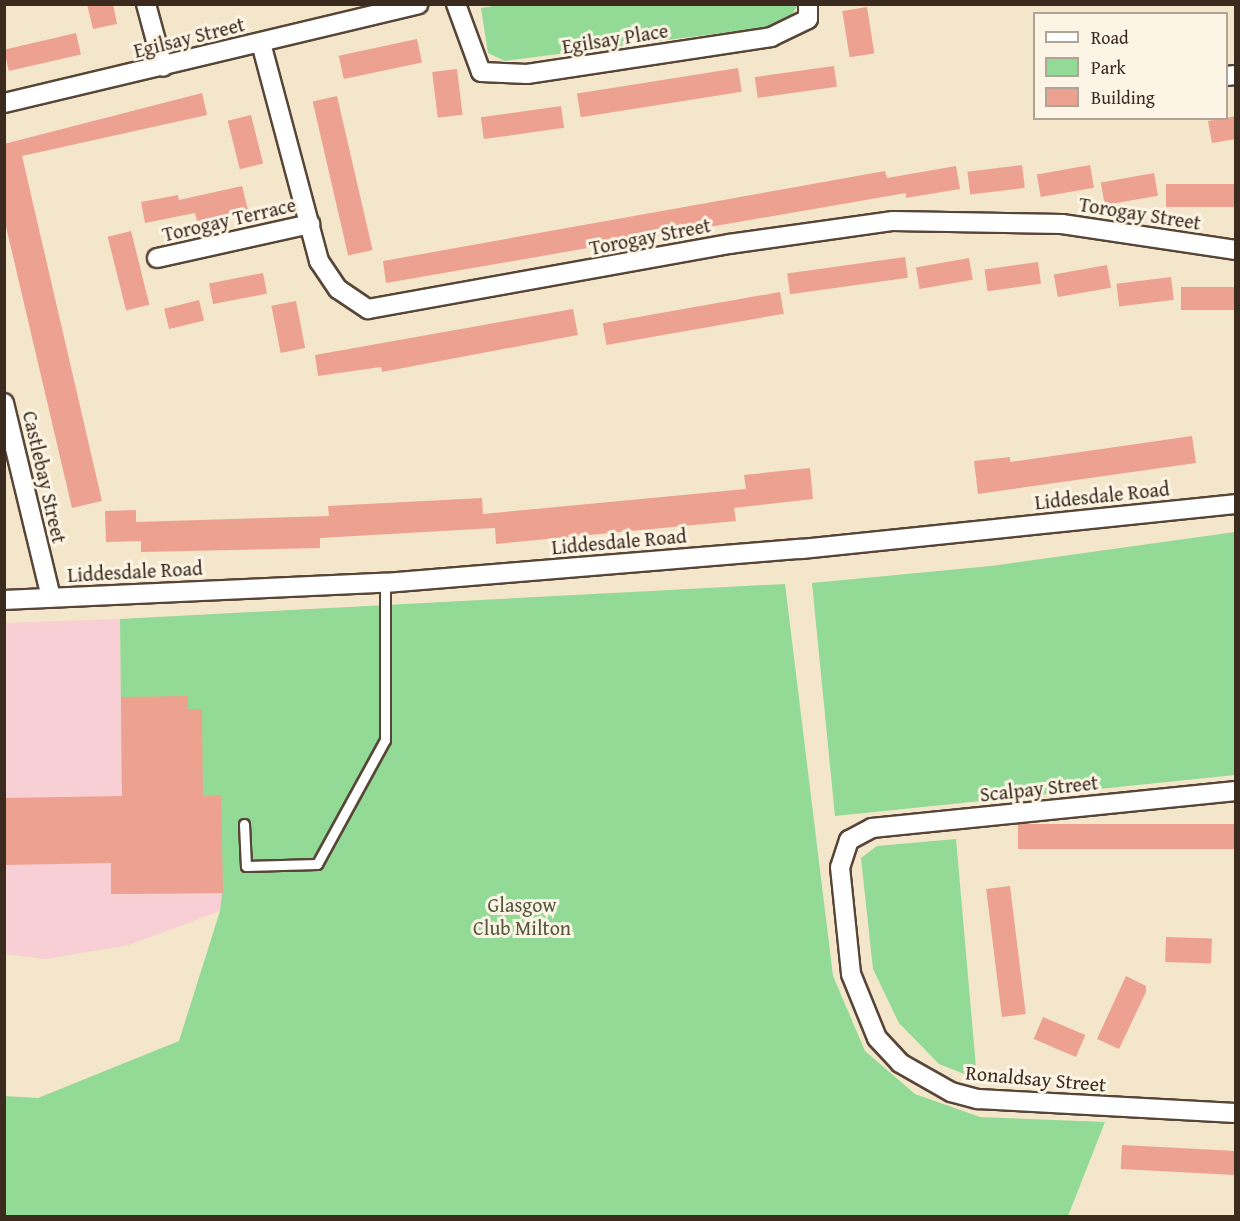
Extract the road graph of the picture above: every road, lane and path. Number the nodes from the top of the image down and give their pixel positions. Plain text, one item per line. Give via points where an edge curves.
1 (146, 4) edge
2 (418, 4) edge
3 (456, 4) edge
4 (808, 4) edge
5 (365, 12) edge
6 (261, 43) junction
7 (163, 67) junction
8 (4, 103) edge
9 (310, 224) junction
10 (1236, 250) edge
11 (157, 258) dead end
12 (4, 403) edge
13 (1236, 504) edge
14 (385, 583) junction
15 (51, 597) junction
16 (4, 600) edge
17 (1236, 791) edge
18 (244, 824) dead end
19 (849, 840) joint
20 (1236, 1113) edge

1 - 7 street
2 - 5 street, Egilsay Street
3 - 4 street, Egilsay Place via 481,72 527,74 771,37 808,20
5 - 6 street, Egilsay Street
6 - 7 street, Egilsay Street
6 - 9 street, Torogay Street
7 - 8 street, Egilsay Street
9 - 10 street, Torogay Street via 319,261 338,289 368,309 729,244 893,221 1062,224
9 - 11 street, Torogay Terrace
12 - 15 street, Castlebay Street
13 - 14 street, Liddesdale Road via 801,549
14 - 15 street, Liddesdale Road
14 - 18 lane via 385,740 317,864 246,866
15 - 16 street, Liddesdale Road
17 - 19 street, Scalpay Street via 872,828
19 - 20 street, Ronaldsay Street via 840,867 852,974 877,1038 900,1063 951,1092 978,1099

